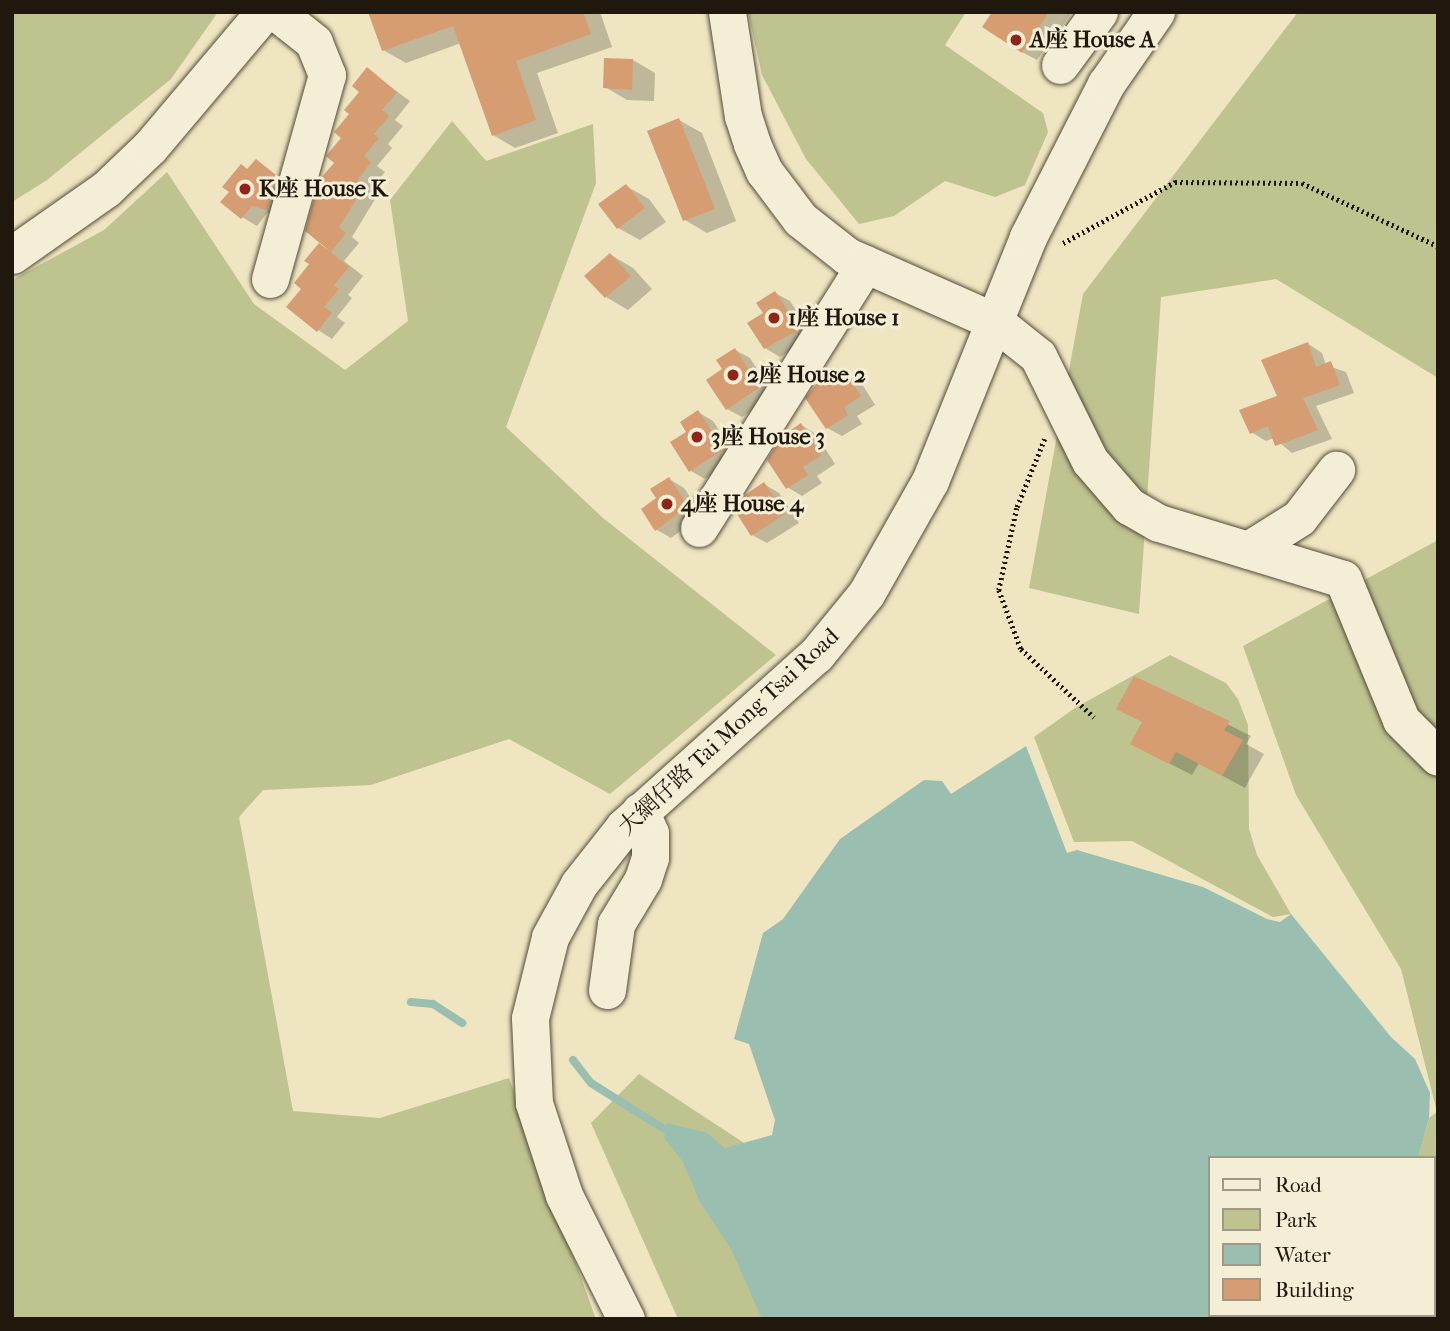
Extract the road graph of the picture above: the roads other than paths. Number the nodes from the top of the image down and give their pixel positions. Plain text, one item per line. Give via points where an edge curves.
1 (264, 12) edge
2 (276, 12) edge
3 (727, 12) edge
4 (1156, 12) edge
5 (1079, 39) edge
6 (1120, 64) junction
7 (12, 255) edge
8 (865, 264) junction
9 (270, 279) dead end
10 (994, 321) junction
11 (1336, 470) dead end
12 (699, 528) dead end
13 (1248, 550) junction
14 (1438, 757) edge
15 (640, 811) junction
16 (607, 990) dead end
17 (626, 1319) edge

1 - 7 street via 150,147 106,190
2 - 9 street via 314,42 327,75
3 - 8 street via 743,116 764,171 800,219 846,256
4 - 6 street, 大網仔路 Tai Mong Tsai Road
5 - 6 street
6 - 10 street, 大網仔路 Tai Mong Tsai Road via 1028,237
8 - 10 street
8 - 12 street
10 - 13 street via 1038,356 1090,461 1129,506 1159,523
10 - 15 street, 大網仔路 Tai Mong Tsai Road via 930,481 852,614 816,655
11 - 13 street via 1299,518
13 - 14 street via 1343,579 1401,720
15 - 16 street via 650,833 650,858 638,888 620,914 609,957
15 - 17 street, 大網仔路 Tai Mong Tsai Road via 593,865 559,918 538,975 529,1038 532,1091 544,1144 564,1195

